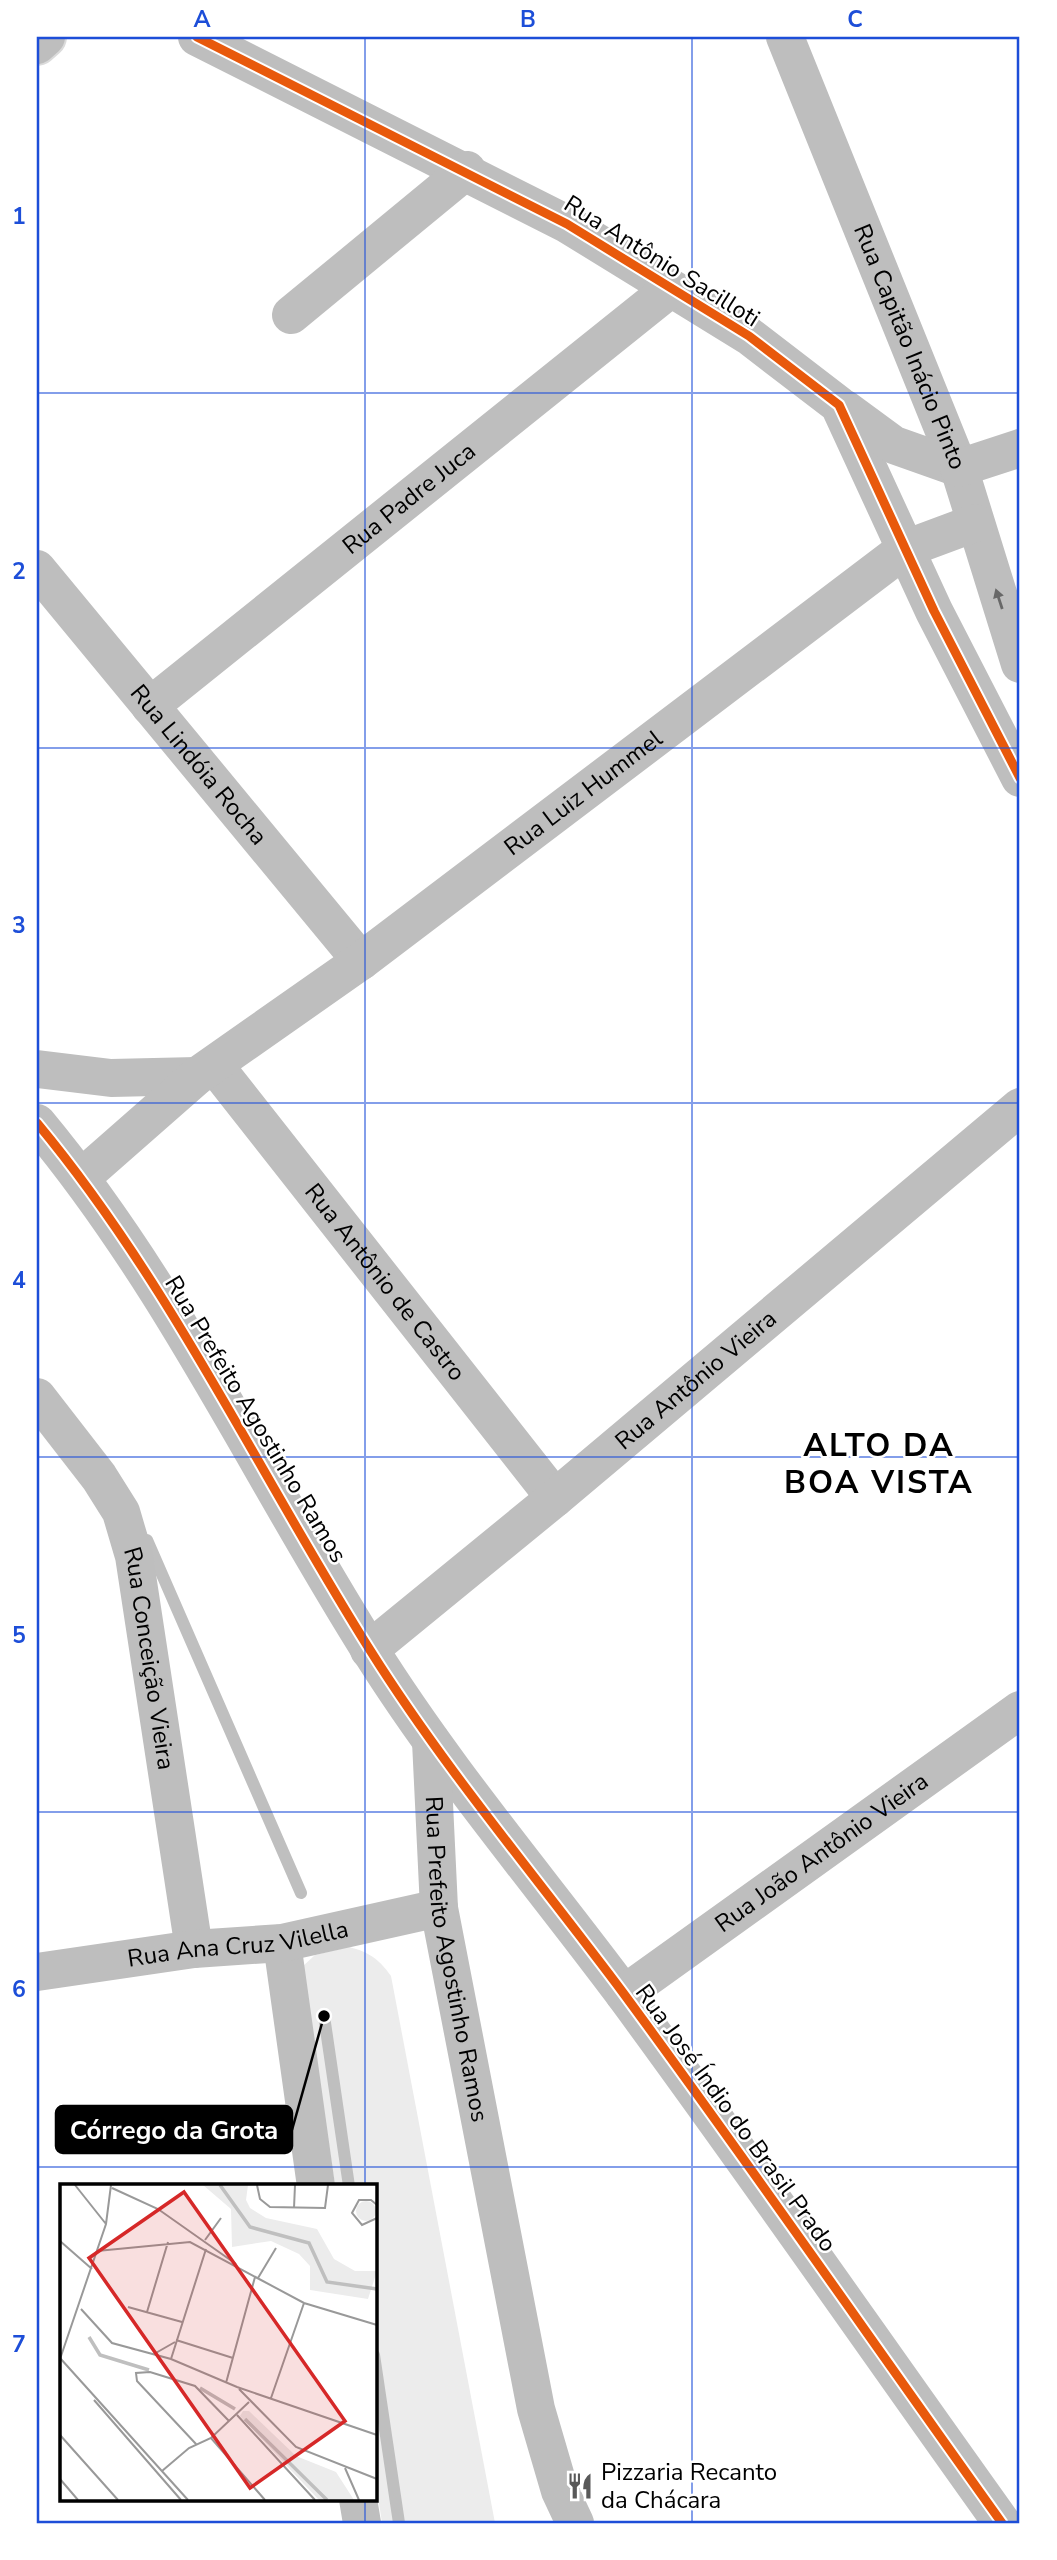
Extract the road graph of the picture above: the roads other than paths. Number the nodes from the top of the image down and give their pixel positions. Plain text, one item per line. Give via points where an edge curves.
1 (46, 37) edge
2 (197, 37) edge
3 (785, 37) edge
4 (37, 45) edge
5 (467, 170) junction
6 (670, 289) junction
7 (291, 315) dead end
8 (839, 405) junction
9 (1020, 448) edge
10 (959, 468) junction
11 (975, 523) junction
12 (905, 549) junction
13 (37, 569) edge
14 (1020, 664) edge
15 (150, 706) junction
16 (1020, 778) edge
17 (361, 961) junction
18 (37, 1069) edge
19 (206, 1071) junction
20 (1020, 1107) edge
21 (37, 1124) edge
22 (82, 1177) junction
23 (37, 1397) edge
24 (555, 1498) junction
25 (369, 1650) junction
26 (1020, 1710) edge
27 (431, 1741) junction
28 (439, 1908) junction
29 (282, 1942) junction
30 (194, 1949) junction
31 (37, 1972) edge
32 (624, 1994) junction
33 (316, 2184) edge
34 (358, 2500) edge
35 (362, 2523) edge
36 (575, 2523) edge
37 (1002, 2523) edge

1 - 4 street
2 - 5 street, Rua Antônio Sacilloti
3 - 10 street, Rua Capitão Inácio Pinto
5 - 6 street, Rua Antônio Sacilloti via 568,223
5 - 7 street
6 - 8 street, Rua Antônio Sacilloti via 749,336
6 - 15 street, Rua Padre Juca
8 - 10 street via 894,445
8 - 12 street, Rua Antônio Sacilloti
9 - 10 street
10 - 11 street, Rua Capitão Inácio Pinto
11 - 12 street, Rua Luiz Hummel
14 -> 11 street, Rua Capitão Inácio Pinto
12 - 16 street, Rua Antônio Sacilloti
12 - 17 street, Rua Luiz Hummel
13 - 15 street, Rua Lindóia Rocha
15 - 17 street, Rua Lindóia Rocha
17 - 19 street, Rua Luiz Hummel
18 - 19 street via 111,1078
19 - 22 street, Rua Luiz Hummel
19 - 24 street, Rua Antônio de Castro
20 - 24 street, Rua Antônio Vieira
21 - 22 street, Rua Prefeito Agostinho Ramos
22 - 25 street, Rua Prefeito Agostinho Ramos via 194,1350
23 - 30 street, Rua Conceição Vieira via 121,1511 134,1556
24 - 25 street, Rua Antônio Vieira
25 - 27 street, Rua Prefeito Agostinho Ramos
26 - 32 street, Rua João Antônio Vieira
27 - 28 street, Rua Prefeito Agostinho Ramos
27 - 32 street, Rua José Índio do Brasil Prado
28 - 29 street, Rua Ana Cruz Vilella
28 - 36 street, Rua Prefeito Agostinho Ramos via 536,2409 560,2491
29 - 30 street, Rua Ana Cruz Vilella
29 - 33 street
30 - 31 street, Rua Ana Cruz Vilella
32 - 37 street, Rua José Índio do Brasil Prado
34 - 35 street

